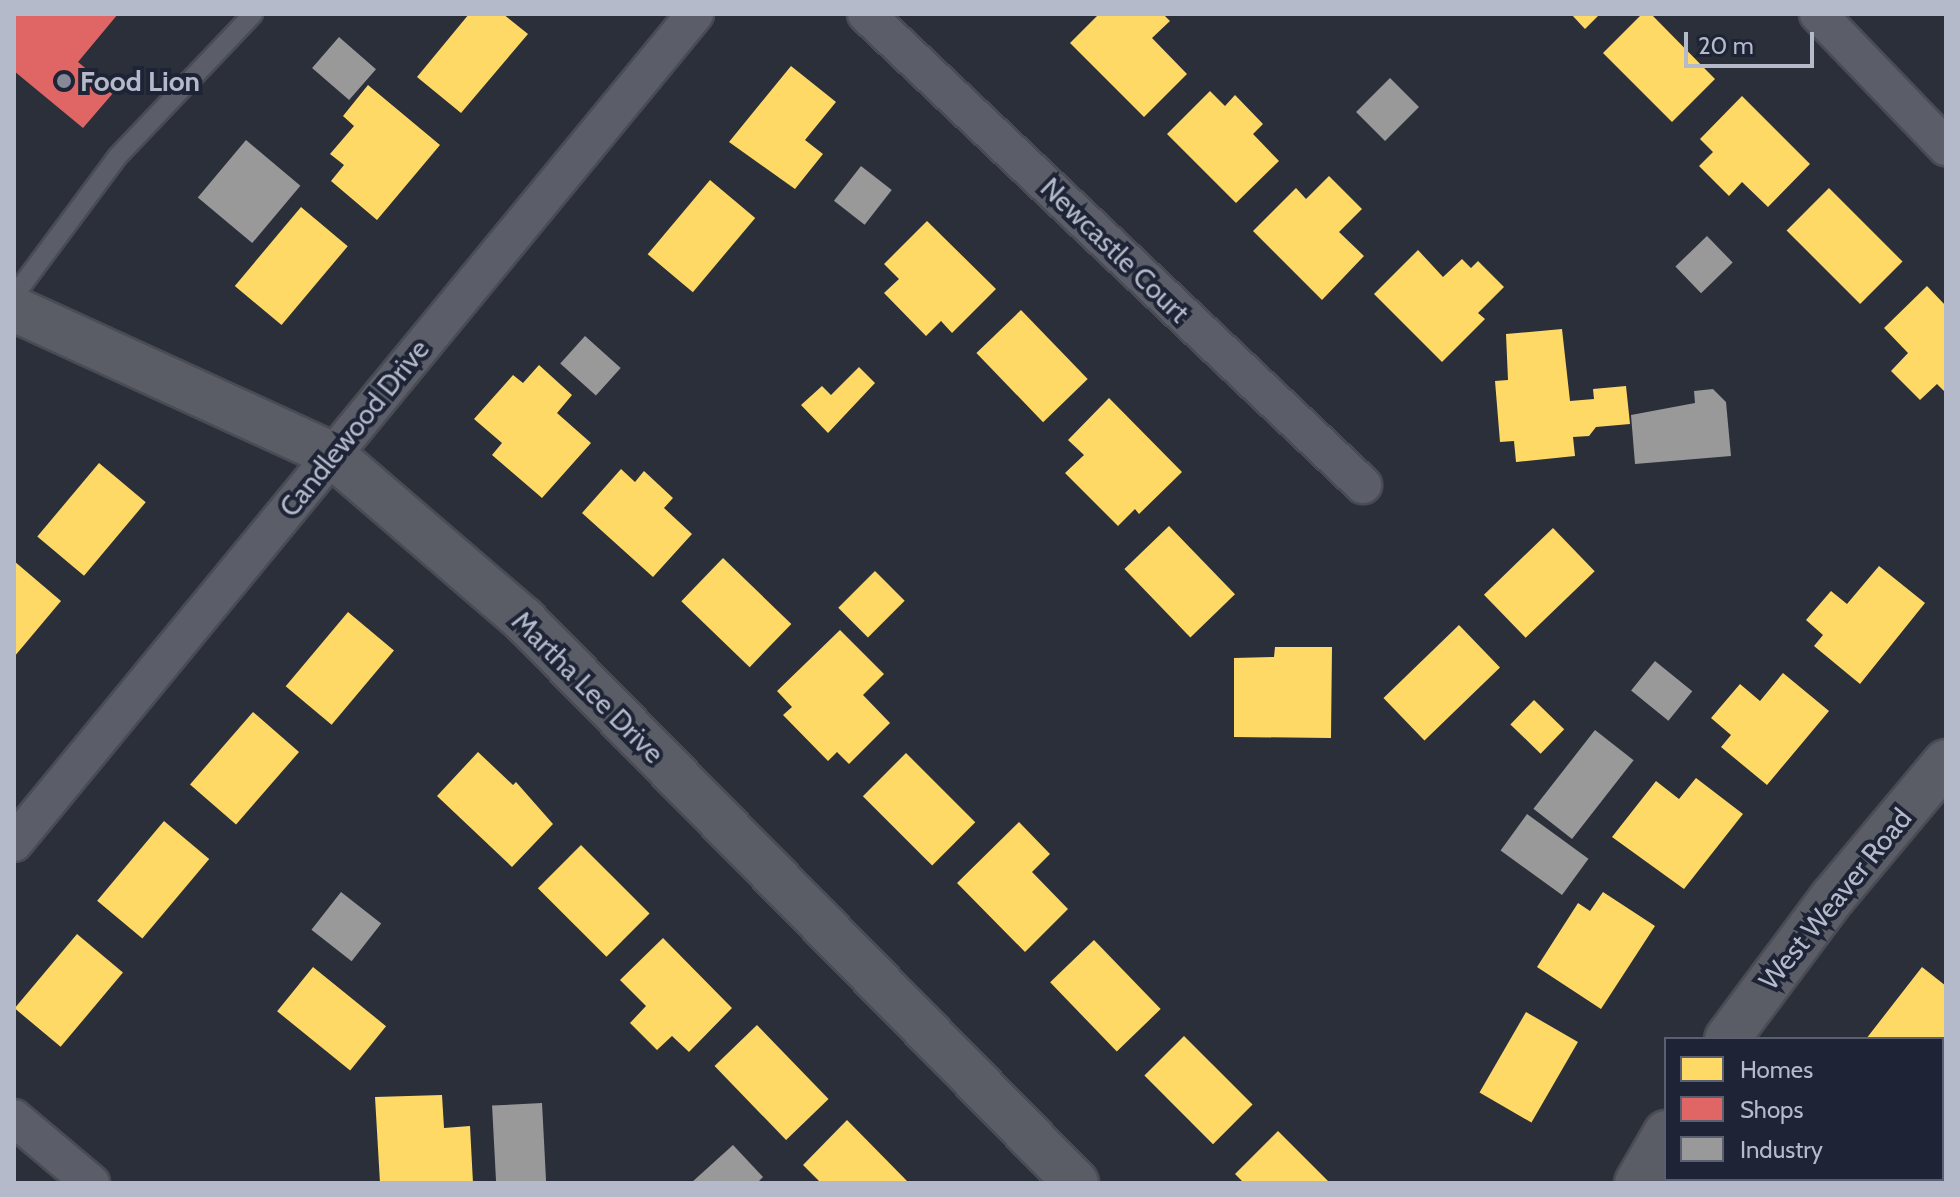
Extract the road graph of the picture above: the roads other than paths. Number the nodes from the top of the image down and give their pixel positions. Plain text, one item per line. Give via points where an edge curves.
1 (253, 14) edge
2 (695, 14) edge
3 (866, 14) edge
4 (1840, 22) edge
5 (1946, 147) edge
6 (14, 296) edge
7 (14, 309) edge
8 (331, 454) junction
9 (1363, 485) dead end
10 (1946, 762) edge
11 (14, 843) edge
12 (1728, 1037) edge
13 (14, 1118) edge
14 (1664, 1136) edge
15 (91, 1183) edge
16 (1076, 1183) edge
17 (1637, 1183) edge

1 - 6 lane via 118,156
2 - 8 street, Candlewood Drive
3 - 9 street, Newcastle Court
4 - 5 street
7 - 8 street, Martha Lee Drive
8 - 11 street, Candlewood Drive
8 - 16 street, Martha Lee Drive via 523,619
10 - 12 street, West Weaver Road via 1833,897
13 - 15 street
14 - 17 street

